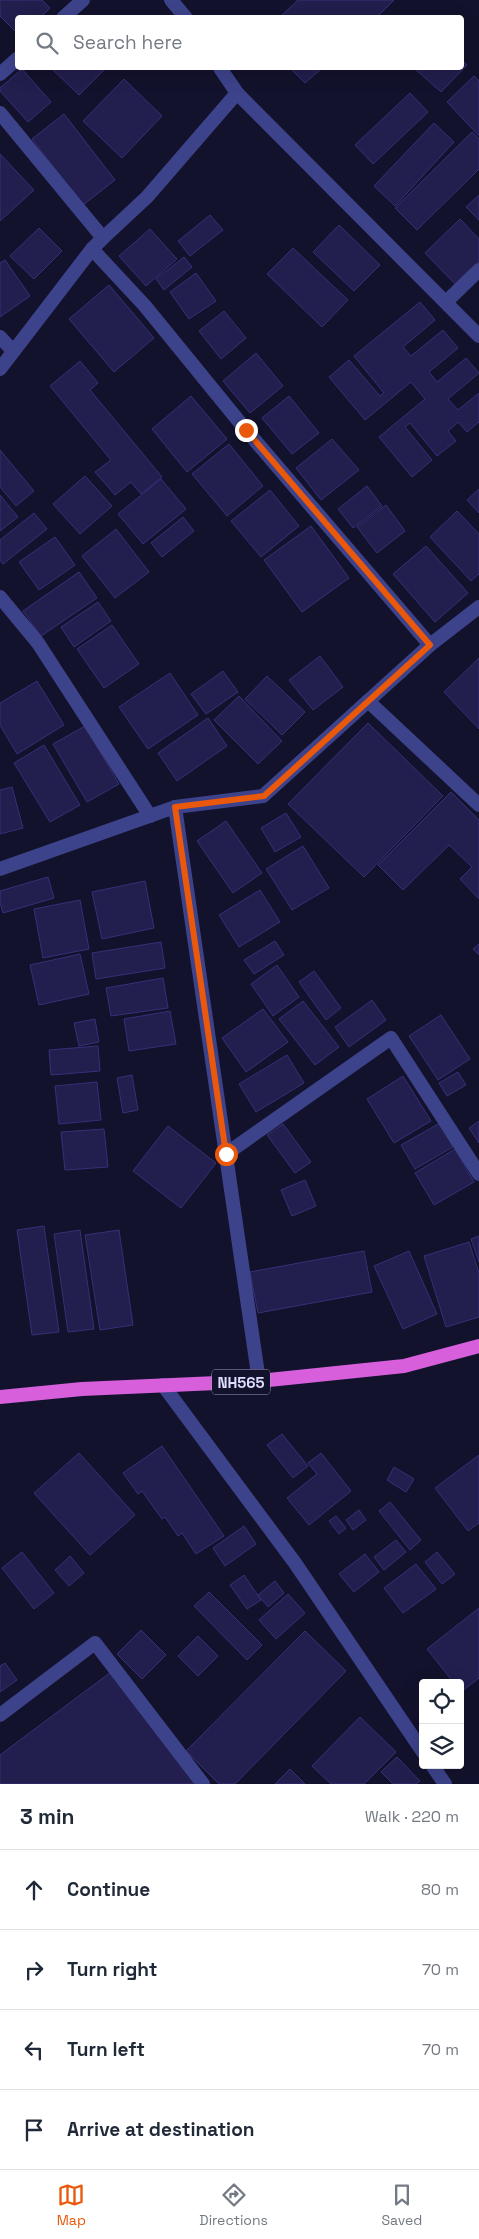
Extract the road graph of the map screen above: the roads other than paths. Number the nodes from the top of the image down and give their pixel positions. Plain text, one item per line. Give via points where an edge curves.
1 (82, 0) edge
2 (177, 2) edge
3 (66, 15) edge
4 (184, 15) edge
5 (15, 61) edge
6 (221, 70) edge
7 (0, 74) edge
8 (237, 93) junction
9 (0, 113) edge
10 (103, 238) junction
11 (92, 249) junction
12 (479, 270) edge
13 (446, 302) junction
14 (479, 336) edge
15 (0, 337) edge
16 (13, 351) junction
17 (0, 369) edge
18 (0, 597) edge
19 (479, 607) edge
20 (430, 645) junction
21 (368, 701) junction
22 (479, 805) edge
23 (175, 807) junction
24 (150, 816) junction
25 (0, 869) edge
26 (226, 1154) junction
27 (479, 1174) edge
28 (479, 1346) edge
29 (259, 1381) junction
30 (163, 1385) junction
31 (0, 1397) edge
32 (0, 1714) edge
33 (419, 1746) edge
34 (435, 1769) edge
35 (203, 1784) edge
36 (445, 1784) edge

1 - 3 street
2 - 4 street
5 - 7 street
6 - 8 street
8 - 10 street via 147,197
8 - 13 street
9 - 10 street
10 - 11 street
11 - 16 street
11 - 20 street via 145,306
12 - 13 street
13 - 14 street
15 - 16 street
16 - 17 street
18 - 24 street via 38,643
19 - 20 street
20 - 21 street
21 - 22 street
21 - 23 street via 264,796
23 - 24 street
23 - 26 street
24 - 25 street
26 - 27 street via 391,1038
26 - 29 street
28 - 29 highway, NH565 via 404,1366
29 - 30 highway, NH565
30 - 31 highway, NH565
30 - 33 street via 295,1563
32 - 35 street via 95,1643
34 - 36 street

